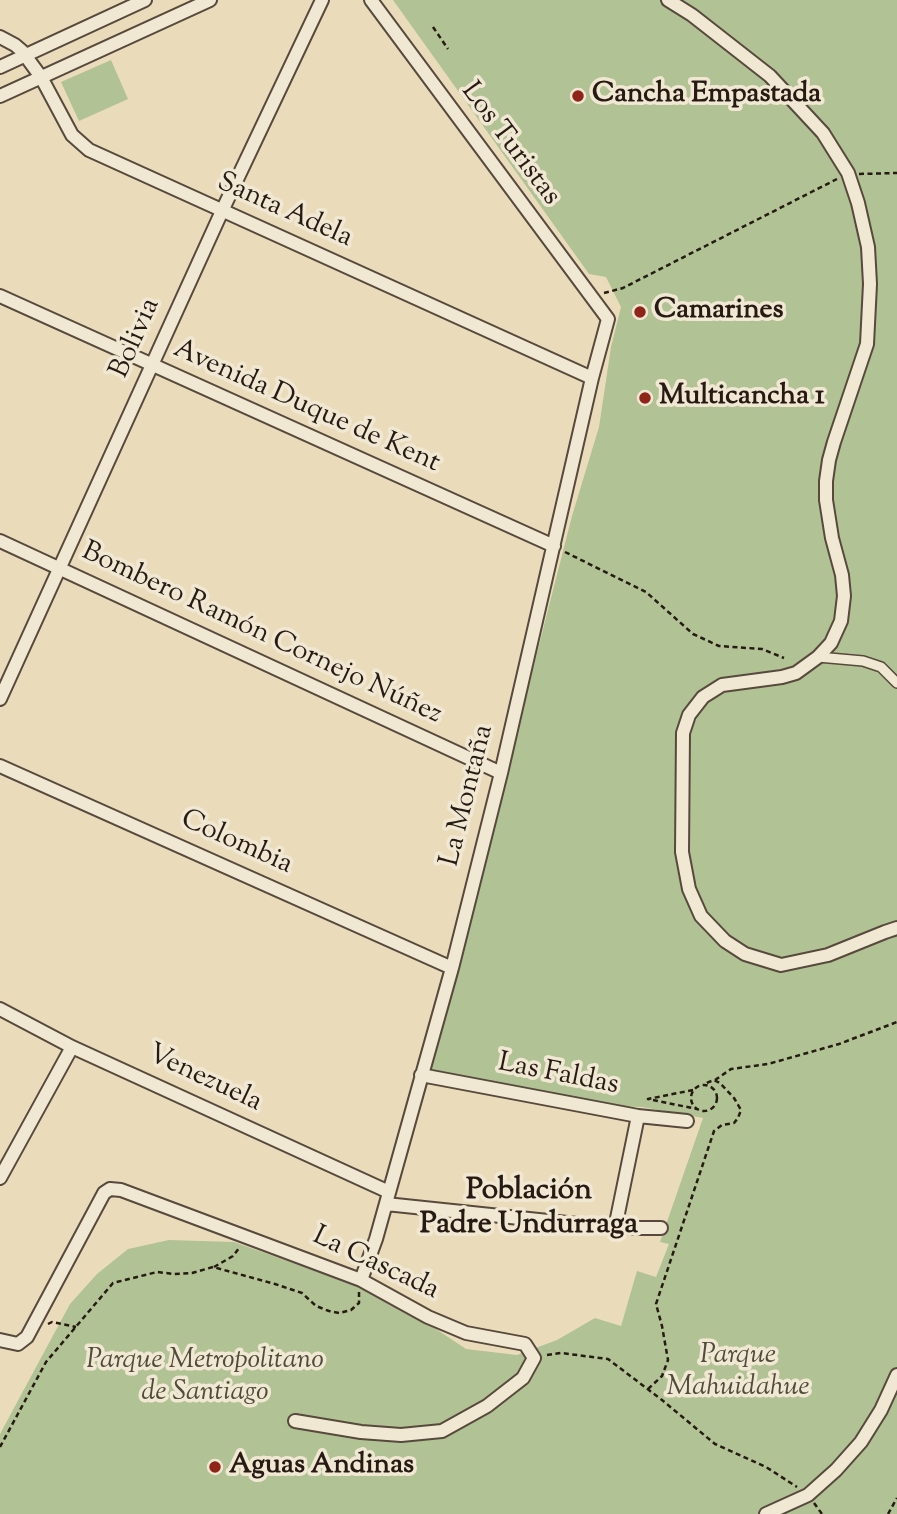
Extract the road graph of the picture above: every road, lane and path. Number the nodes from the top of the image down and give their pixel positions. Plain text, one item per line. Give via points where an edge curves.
1 (145, 0) edge
2 (210, 0) edge
3 (322, 0) edge
4 (371, 0) edge
5 (668, 0) edge
6 (433, 27) dead end
7 (0, 37) edge
8 (448, 49) dead end
9 (25, 55) junction
10 (0, 67) edge
11 (41, 77) junction
12 (0, 96) edge
13 (848, 173) junction
14 (897, 173) edge
15 (222, 211) junction
16 (0, 296) edge
17 (591, 296) junction
18 (608, 319) joint
19 (152, 365) junction
20 (592, 378) junction
21 (0, 541) edge
22 (554, 546) junction
23 (60, 569) junction
24 (818, 657) junction
25 (784, 658) dead end
26 (897, 683) edge
27 (0, 699) edge
28 (0, 766) edge
29 (500, 773) junction
30 (897, 928) edge
31 (452, 968) junction
32 (0, 1009) edge
33 (897, 1022) edge
34 (72, 1047) junction
35 (421, 1075) junction
36 (714, 1080) junction
37 (704, 1084) junction
38 (693, 1090) junction
39 (697, 1109) junction
40 (638, 1116) junction
41 (687, 1121) dead end
42 (0, 1178) edge
43 (387, 1198) junction
44 (661, 1227) dead end
45 (615, 1228) junction
46 (247, 1237) junction
47 (214, 1267) junction
48 (361, 1280) junction
49 (76, 1327) junction
50 (0, 1340) edge
51 (23, 1340) junction
52 (534, 1358) junction
53 (897, 1375) edge
54 (648, 1389) junction
55 (295, 1421) dead end
56 (0, 1447) edge
57 (808, 1495) junction
58 (897, 1499) edge
59 (766, 1514) edge
60 (822, 1514) edge
61 (888, 1514) edge

1 - 9 street
2 - 11 street
3 - 15 street, Bolivia
4 - 17 street, Los Turistas
5 - 13 street via 769,76 823,133
6 - 8 path
7 - 9 street, Santa Adela
9 - 10 street
9 - 11 street, Santa Adela
11 - 12 street
11 - 15 street, Santa Adela via 67,128 83,146
13 - 14 path
13 - 17 path via 623,288
13 - 24 street via 868,247 870,310 867,345 829,460 826,500 844,596 841,621
15 - 19 street, Bolivia
15 - 20 street, Santa Adela
16 - 19 street, Avenida Duque de Kent
17 - 18 street, Los Turistas
18 - 20 street, La Montaña
19 - 22 street, Avenida Duque de Kent
19 - 23 street, Bolivia
20 - 22 street, La Montaña
21 - 23 street, Bombero Ramón Cornejo Núñez
22 - 25 path via 646,592 693,634 719,646 762,649
22 - 29 street, La Montaña
23 - 27 street, Bolivia
23 - 29 street, Bombero Ramón Cornejo Núñez
24 - 26 street via 863,661 881,667
24 - 30 street via 796,673 722,685 703,697 689,715 683,733 682,852 688,889 701,916 724,941 745,954 780,965 828,955
28 - 31 street, Colombia
29 - 31 street, La Montaña
31 - 35 street, La Montaña
32 - 34 street, Venezuela
33 - 36 path via 804,1054 731,1069
34 - 42 street
34 - 43 street, Venezuela
35 - 40 street, Las Faldas
35 - 43 street, La Montaña
36 - 37 path
36 - 54 path via 741,1110 733,1123 714,1131 656,1304 668,1360 662,1376
37 - 38 path
37 - 39 path via 715,1090 716,1102 706,1111
38 - 39 path via 691,1102
38 - 39 path via 648,1099
40 - 41 street, Las Faldas
40 - 45 street
43 - 45 street, Venezuela
43 - 48 street, La Montaña
44 - 45 street, Venezuela
46 - 47 path via 233,1255
46 - 48 street, La Cascada
46 - 51 street, La Cascada via 121,1189 110,1189
47 - 48 path via 302,1293 316,1306 339,1313 359,1303
47 - 49 path via 192,1273 157,1272 113,1283
48 - 52 street, La Cascada via 466,1333 525,1344
49 - 51 path via 52,1322
49 - 56 path via 46,1362
50 - 51 street
52 - 54 path via 561,1353 608,1359
52 - 55 street via 523,1378 487,1406 442,1431 401,1435
53 - 57 street via 861,1442
54 - 57 path via 715,1444 766,1467
57 - 59 street
57 - 60 path
58 - 61 path

